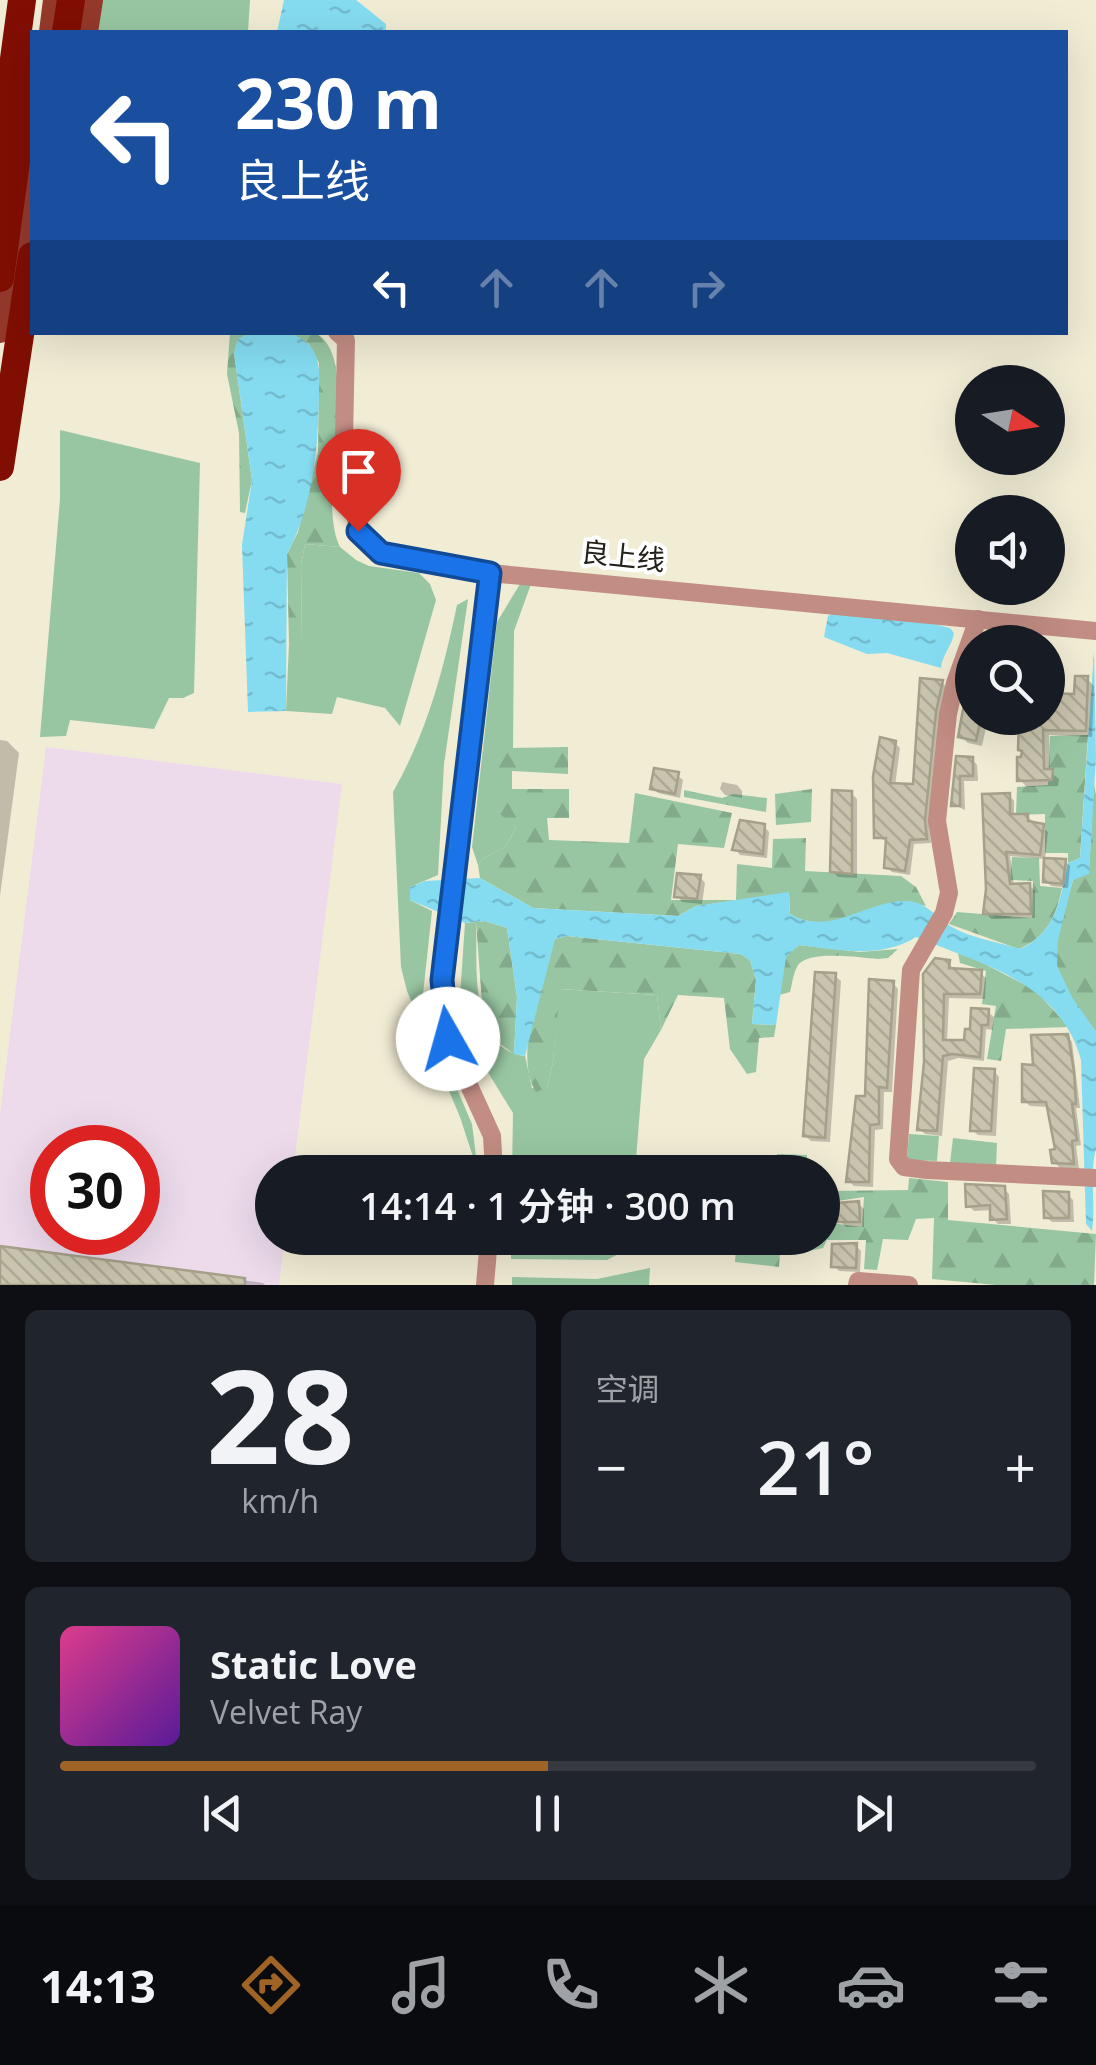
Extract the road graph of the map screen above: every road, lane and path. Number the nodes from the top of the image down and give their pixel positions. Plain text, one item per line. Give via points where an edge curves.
1 (22, 0) edge
2 (38, 0) edge
3 (54, 0) edge
4 (71, 0) edge
5 (92, 0) edge
6 (34, 30) edge
7 (50, 30) edge
8 (66, 30) edge
9 (88, 30) edge
10 (30, 60) edge
11 (0, 162) edge
12 (30, 177) edge
13 (22, 241) edge
14 (0, 278) edge
15 (30, 318) edge
16 (0, 332) edge
17 (341, 335) edge
18 (0, 412) edge
19 (0, 466) edge
20 (490, 573) junction
21 (978, 619) junction
22 (1096, 631) edge
23 (493, 1155) edge
24 (1096, 1178) edge
25 (488, 1255) edge
26 (485, 1285) edge
27 (858, 1285) edge
28 (909, 1285) edge

1 - 11 highway
2 - 6 highway
3 - 7 main road
4 - 8 highway
5 - 9 main road
10 - 14 highway, bridge
12 - 13 main road
13 - 16 main road
13 - 19 highway, bridge
15 - 18 main road
17 - 20 street, 良上线 via 344,440 358,531 381,553
20 - 21 street, 良上线
20 - 23 street via 442,980 448,1039 492,1136
21 - 22 street, 良上线
21 - 24 street via 948,714 938,820 948,878 944,913 911,970 898,1159 904,1167
25 - 26 street
27 - 28 street

